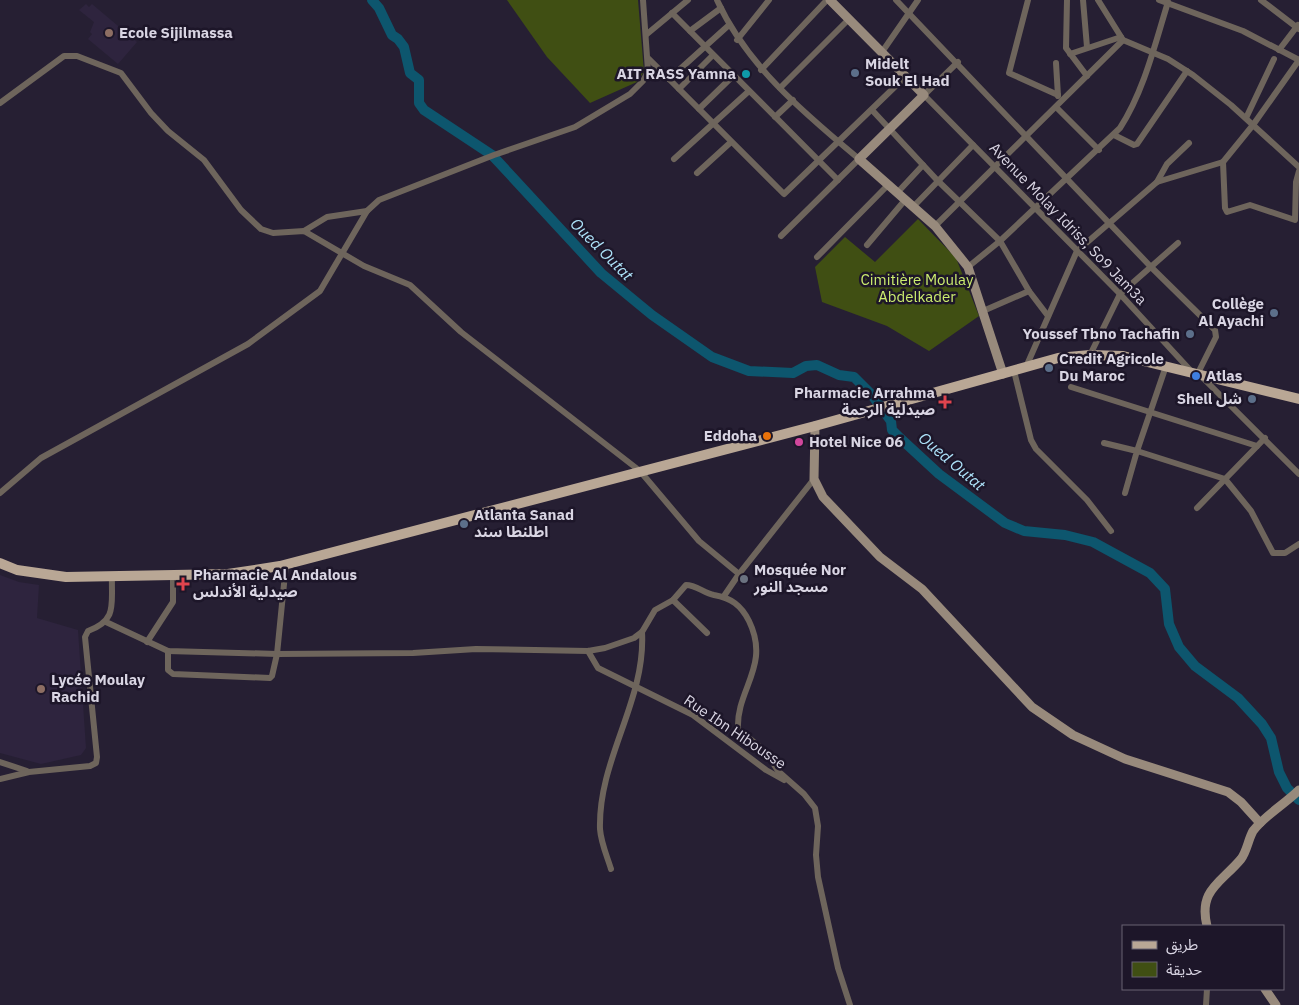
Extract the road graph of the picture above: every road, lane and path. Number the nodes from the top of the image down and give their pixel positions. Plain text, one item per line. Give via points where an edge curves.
1 (644, 0) edge
2 (688, 0) edge
3 (717, 0) edge
4 (769, 0) edge
5 (829, 0) edge
6 (896, 0) edge
7 (918, 0) edge
8 (1028, 0) edge
9 (1067, 0) edge
10 (1084, 0) edge
11 (1098, 0) edge
12 (1159, 0) edge
13 (1261, 0) edge
14 (1168, 2) junction
15 (721, 8) junction
16 (672, 13) junction
17 (909, 13) junction
18 (849, 19) junction
19 (729, 25) junction
20 (1298, 26) edge
21 (690, 31) junction
22 (647, 34) junction
23 (1122, 38) junction
24 (737, 40) junction
25 (705, 47) junction
26 (1087, 47) junction
27 (1279, 50) junction
28 (882, 52) junction
29 (1152, 52) junction
30 (1070, 54) junction
31 (714, 55) junction
32 (648, 59) junction
33 (1274, 59) dead end
34 (1299, 60) edge
35 (958, 62) junction
36 (1056, 63) dead end
37 (761, 70) junction
38 (1188, 72) junction
39 (734, 76) junction
40 (1087, 76) junction
41 (905, 77) junction
42 (669, 79) junction
43 (780, 88) junction
44 (678, 89) junction
45 (749, 91) junction
46 (924, 95) junction
47 (1058, 95) junction
48 (793, 100) junction
49 (0, 103) edge
50 (1059, 104) junction
51 (698, 109) junction
52 (872, 110) junction
53 (775, 117) junction
54 (1246, 118) junction
55 (713, 124) junction
56 (1253, 125) junction
57 (890, 129) junction
58 (1114, 135) junction
59 (1026, 136) junction
60 (731, 142) junction
61 (839, 142) junction
62 (1189, 143) dead end
63 (973, 145) junction
64 (1099, 150) junction
65 (674, 159) dead end
66 (859, 159) junction
67 (819, 162) junction
68 (1223, 162) junction
69 (923, 165) junction
70 (995, 167) junction
71 (1299, 167) edge
72 (1299, 171) edge
73 (696, 173) dead end
74 (1068, 178) junction
75 (838, 180) junction
76 (937, 180) junction
77 (1157, 182) junction
78 (888, 185) junction
79 (897, 193) junction
80 (905, 200) junction
81 (961, 201) junction
82 (913, 207) junction
83 (1036, 207) junction
84 (366, 211) junction
85 (1110, 221) junction
86 (935, 226) junction
87 (304, 231) junction
88 (780, 236) dead end
89 (1000, 241) junction
90 (1178, 243) dead end
91 (867, 245) dead end
92 (1077, 250) junction
93 (343, 253) junction
94 (817, 257) dead end
95 (968, 267) junction
96 (1152, 267) junction
97 (1029, 291) junction
98 (1120, 294) junction
99 (982, 310) junction
100 (1048, 316) junction
101 (1090, 355) junction
102 (1026, 366) junction
103 (1166, 366) junction
104 (1014, 370) junction
105 (1195, 373) junction
106 (1003, 374) junction
107 (1071, 387) dead end
108 (1299, 399) edge
109 (1151, 411) junction
110 (815, 426) junction
111 (1264, 438) junction
112 (1104, 442) dead end
113 (1257, 446) junction
114 (1137, 451) junction
115 (640, 471) junction
116 (1299, 474) edge
117 (814, 479) junction
118 (1225, 479) junction
119 (0, 493) edge
120 (1125, 493) dead end
121 (1197, 508) dead end
122 (1111, 531) dead end
123 (1299, 544) edge
124 (0, 563) edge
125 (286, 564) junction
126 (739, 574) junction
127 (173, 575) junction
128 (112, 576) junction
129 (724, 596) junction
130 (672, 600) junction
131 (106, 622) junction
132 (642, 632) junction
133 (707, 633) dead end
134 (147, 642) junction
135 (588, 650) junction
136 (168, 651) junction
137 (277, 654) junction
138 (638, 687) junction
139 (0, 762) edge
140 (29, 772) junction
141 (0, 779) edge
142 (788, 781) junction
143 (1299, 790) edge
144 (1260, 824) junction
145 (611, 869) dead end
146 (1207, 925) edge
147 (1208, 990) edge
148 (1266, 990) edge
149 (850, 1005) edge
150 (1206, 1005) edge
151 (1276, 1005) edge

1 - 22 street
2 - 16 street
3 - 15 street
4 - 24 street
5 - 18 street
5 - 37 street
6 - 17 street
7 - 17 street
8 - 47 street via 1009,73
9 - 30 street via 1065,43
10 - 26 street
11 - 23 street
12 - 14 street
13 - 20 street
14 - 27 street via 1243,31
14 - 29 street
15 - 19 street
15 - 21 street
16 - 21 street
16 - 22 street
17 - 28 street
17 - 35 street
18 - 28 street
18 - 43 street
19 - 24 street
19 - 25 street
20 - 27 street
21 - 25 street
22 - 32 street
23 - 26 street
23 - 29 street
23 - 40 street
24 - 37 street
25 - 31 street
25 - 42 street
26 - 30 street
27 - 34 street
28 - 41 street
29 - 38 street
29 - 58 street via 1127,116
30 - 40 street
31 - 39 street
31 - 44 street
32 - 42 street
32 - 84 street via 645,77 630,94 575,127 379,200
33 - 54 street
34 - 56 street
35 - 46 street
35 - 59 street
36 - 47 street
37 - 43 street
38 - 54 street
38 - 58 street via 1137,144
39 - 45 street
39 - 51 street
40 - 50 street
41 - 46 street
41 - 52 street
42 - 44 street
43 - 48 street
44 - 51 street
45 - 53 street
45 - 55 street
46 - 57 street
46 - 63 street, Avenue Molay Idriss, So9 Jam3a
47 - 50 street
48 - 53 street
48 - 61 street
49 - 87 street via 64,56 77,56 118,70 161,124 204,160 253,223 269,233
50 - 59 street
50 - 64 street
51 - 55 street
52 - 57 street
52 - 61 street
53 - 67 street
54 - 56 street
55 - 60 street
55 - 65 street
56 - 68 street
56 - 71 street
57 - 66 street
57 - 69 street
58 - 64 street
59 - 70 street
59 - 74 street
60 - 67 street via 784,194
60 - 73 street
61 - 66 street
61 - 67 street
62 - 77 street via 1167,164
63 - 70 street, Avenue Molay Idriss, So9 Jam3a
63 - 76 street
64 - 74 street
66 - 75 street
66 - 78 street
67 - 75 street
68 - 72 street via 1227,212 1250,205 1295,220
68 - 77 street
69 - 76 street
69 - 79 street
70 - 81 street
70 - 83 street, Avenue Molay Idriss, So9 Jam3a
74 - 83 street
74 - 85 street
75 - 88 street
76 - 81 street
76 - 82 street
77 - 85 street
78 - 79 street
78 - 94 street
79 - 80 street
80 - 82 street
80 - 91 street
81 - 86 street
81 - 89 street
82 - 86 street
83 - 89 street
83 - 92 street, Avenue Molay Idriss, So9 Jam3a
84 - 87 street via 327,217
84 - 93 street
85 - 92 street
85 - 96 street
86 - 95 street
87 - 93 street
89 - 95 street
89 - 97 street
90 - 96 street
92 - 98 street, Avenue Molay Idriss, So9 Jam3a
92 - 100 street
93 - 115 street via 364,266 410,285 467,337
93 - 119 street via 320,290 248,344 57,448
95 - 99 street
96 - 98 street
96 - 105 street via 1217,334
97 - 99 street
97 - 100 street
98 - 101 street
98 - 105 street, Avenue Molay Idriss, So9 Jam3a
99 - 106 street
100 - 102 street
101 - 102 main road
101 - 103 main road via 1123,356
102 - 104 main road
103 - 105 main road
103 - 109 street
104 - 106 main road
104 - 122 street via 1036,449 1087,500
105 - 108 main road
105 - 111 street, Avenue Molay Idriss, So9 Jam3a
106 - 110 main road
107 - 109 street
109 - 113 street
109 - 114 street
110 - 115 main road
110 - 117 street
111 - 113 street
111 - 116 street, Avenue Molay Idriss, So9 Jam3a
112 - 114 street
113 - 118 street
114 - 118 street
114 - 120 street
115 - 125 main road
115 - 126 street via 699,541
117 - 126 street
117 - 144 street via 823,497 880,557 922,589 1022,698 1042,715 1132,761 1228,792
118 - 121 street
118 - 123 street via 1251,511 1273,553 1285,553
124 - 128 main road via 41,575
125 - 127 main road via 228,574
125 - 137 street
126 - 129 street
127 - 128 main road
127 - 134 street via 173,602
128 - 131 street via 110,612
129 - 130 street via 705,593 688,584
129 - 142 street via 741,608 755,636 754,673 742,705 738,729 766,752
130 - 132 street via 655,610
130 - 133 street
131 - 134 street
131 - 140 street via 88,631 85,637 96,762 85,767
132 - 135 street via 620,643
132 - 138 street
134 - 136 street
135 - 137 street
135 - 138 street, Rue Ibn Hibousse via 598,668
136 - 137 street
136 - 137 street via 170,673 270,678 274,674
138 - 142 street, Rue Ibn Hibousse via 693,715 766,770
138 - 145 street via 614,748 605,788 600,829
139 - 140 street
140 - 141 street
142 - 149 street via 815,808 818,877 838,968
143 - 144 street
144 - 146 street via 1242,857 1221,877 1208,896 1204,911
147 - 150 street
148 - 151 street

